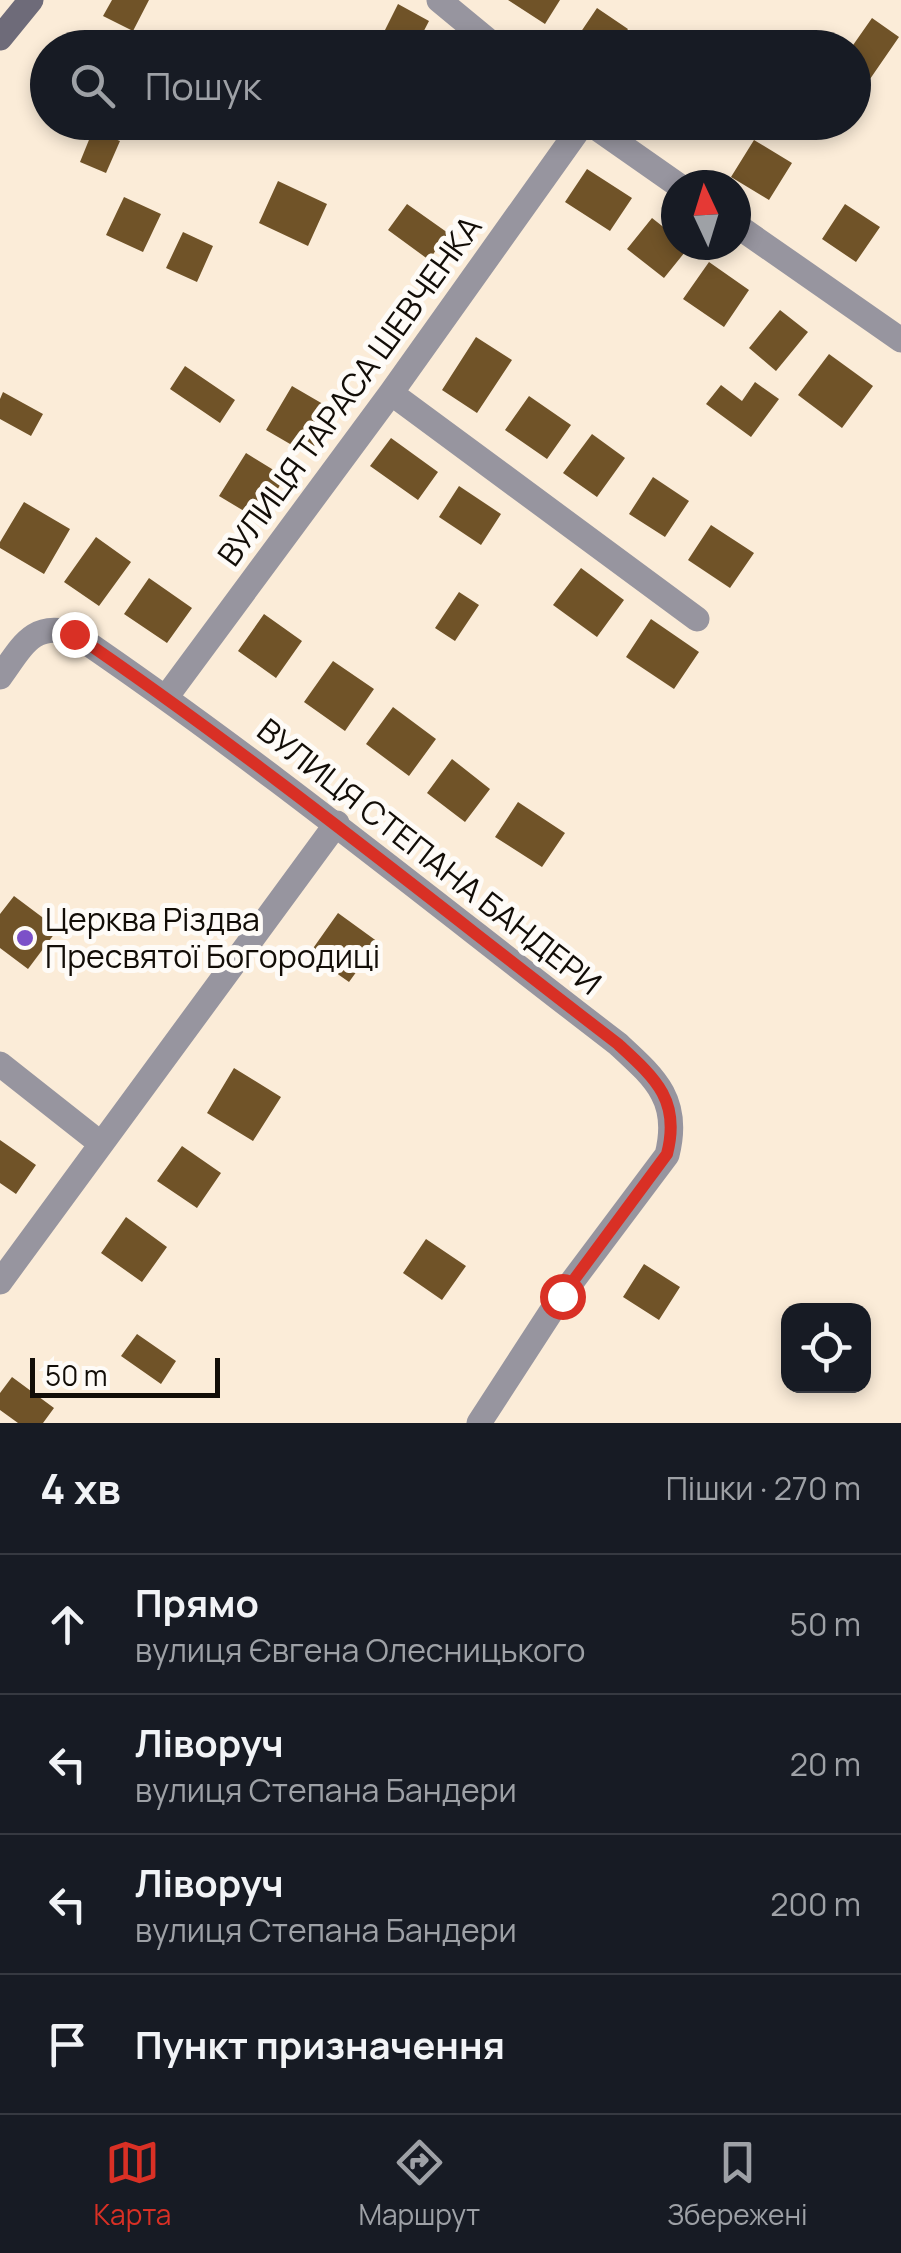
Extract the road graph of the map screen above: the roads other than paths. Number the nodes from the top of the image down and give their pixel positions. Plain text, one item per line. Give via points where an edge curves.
1 (31, 0) edge
2 (439, 0) edge
3 (475, 30) edge
4 (0, 38) edge
5 (573, 140) edge
6 (612, 140) edge
7 (661, 173) edge
8 (751, 235) edge
9 (901, 340) edge
10 (390, 394) junction
11 (697, 619) dead end
12 (0, 677) edge
13 (167, 696) junction
14 (336, 823) junction
15 (0, 1064) edge
16 (100, 1143) junction
17 (0, 1282) edge
18 (479, 1423) edge

1 - 4 main road
2 - 3 street
5 - 10 street, ВУЛИЦЯ ТАРАСА ШЕВЧЕНКА
6 - 7 street
8 - 9 street
10 - 11 street
10 - 13 street, ВУЛИЦЯ ТАРАСА ШЕВЧЕНКА
12 - 13 street, ВУЛИЦЯ СТЕПАНА БАНДЕРИ via 28,640 58,628
13 - 14 street, ВУЛИЦЯ СТЕПАНА БАНДЕРИ
14 - 16 street
14 - 18 street, ВУЛИЦЯ СТЕПАНА БАНДЕРИ via 618,1044 664,1092 671,1116 667,1154
15 - 16 street
16 - 17 street

